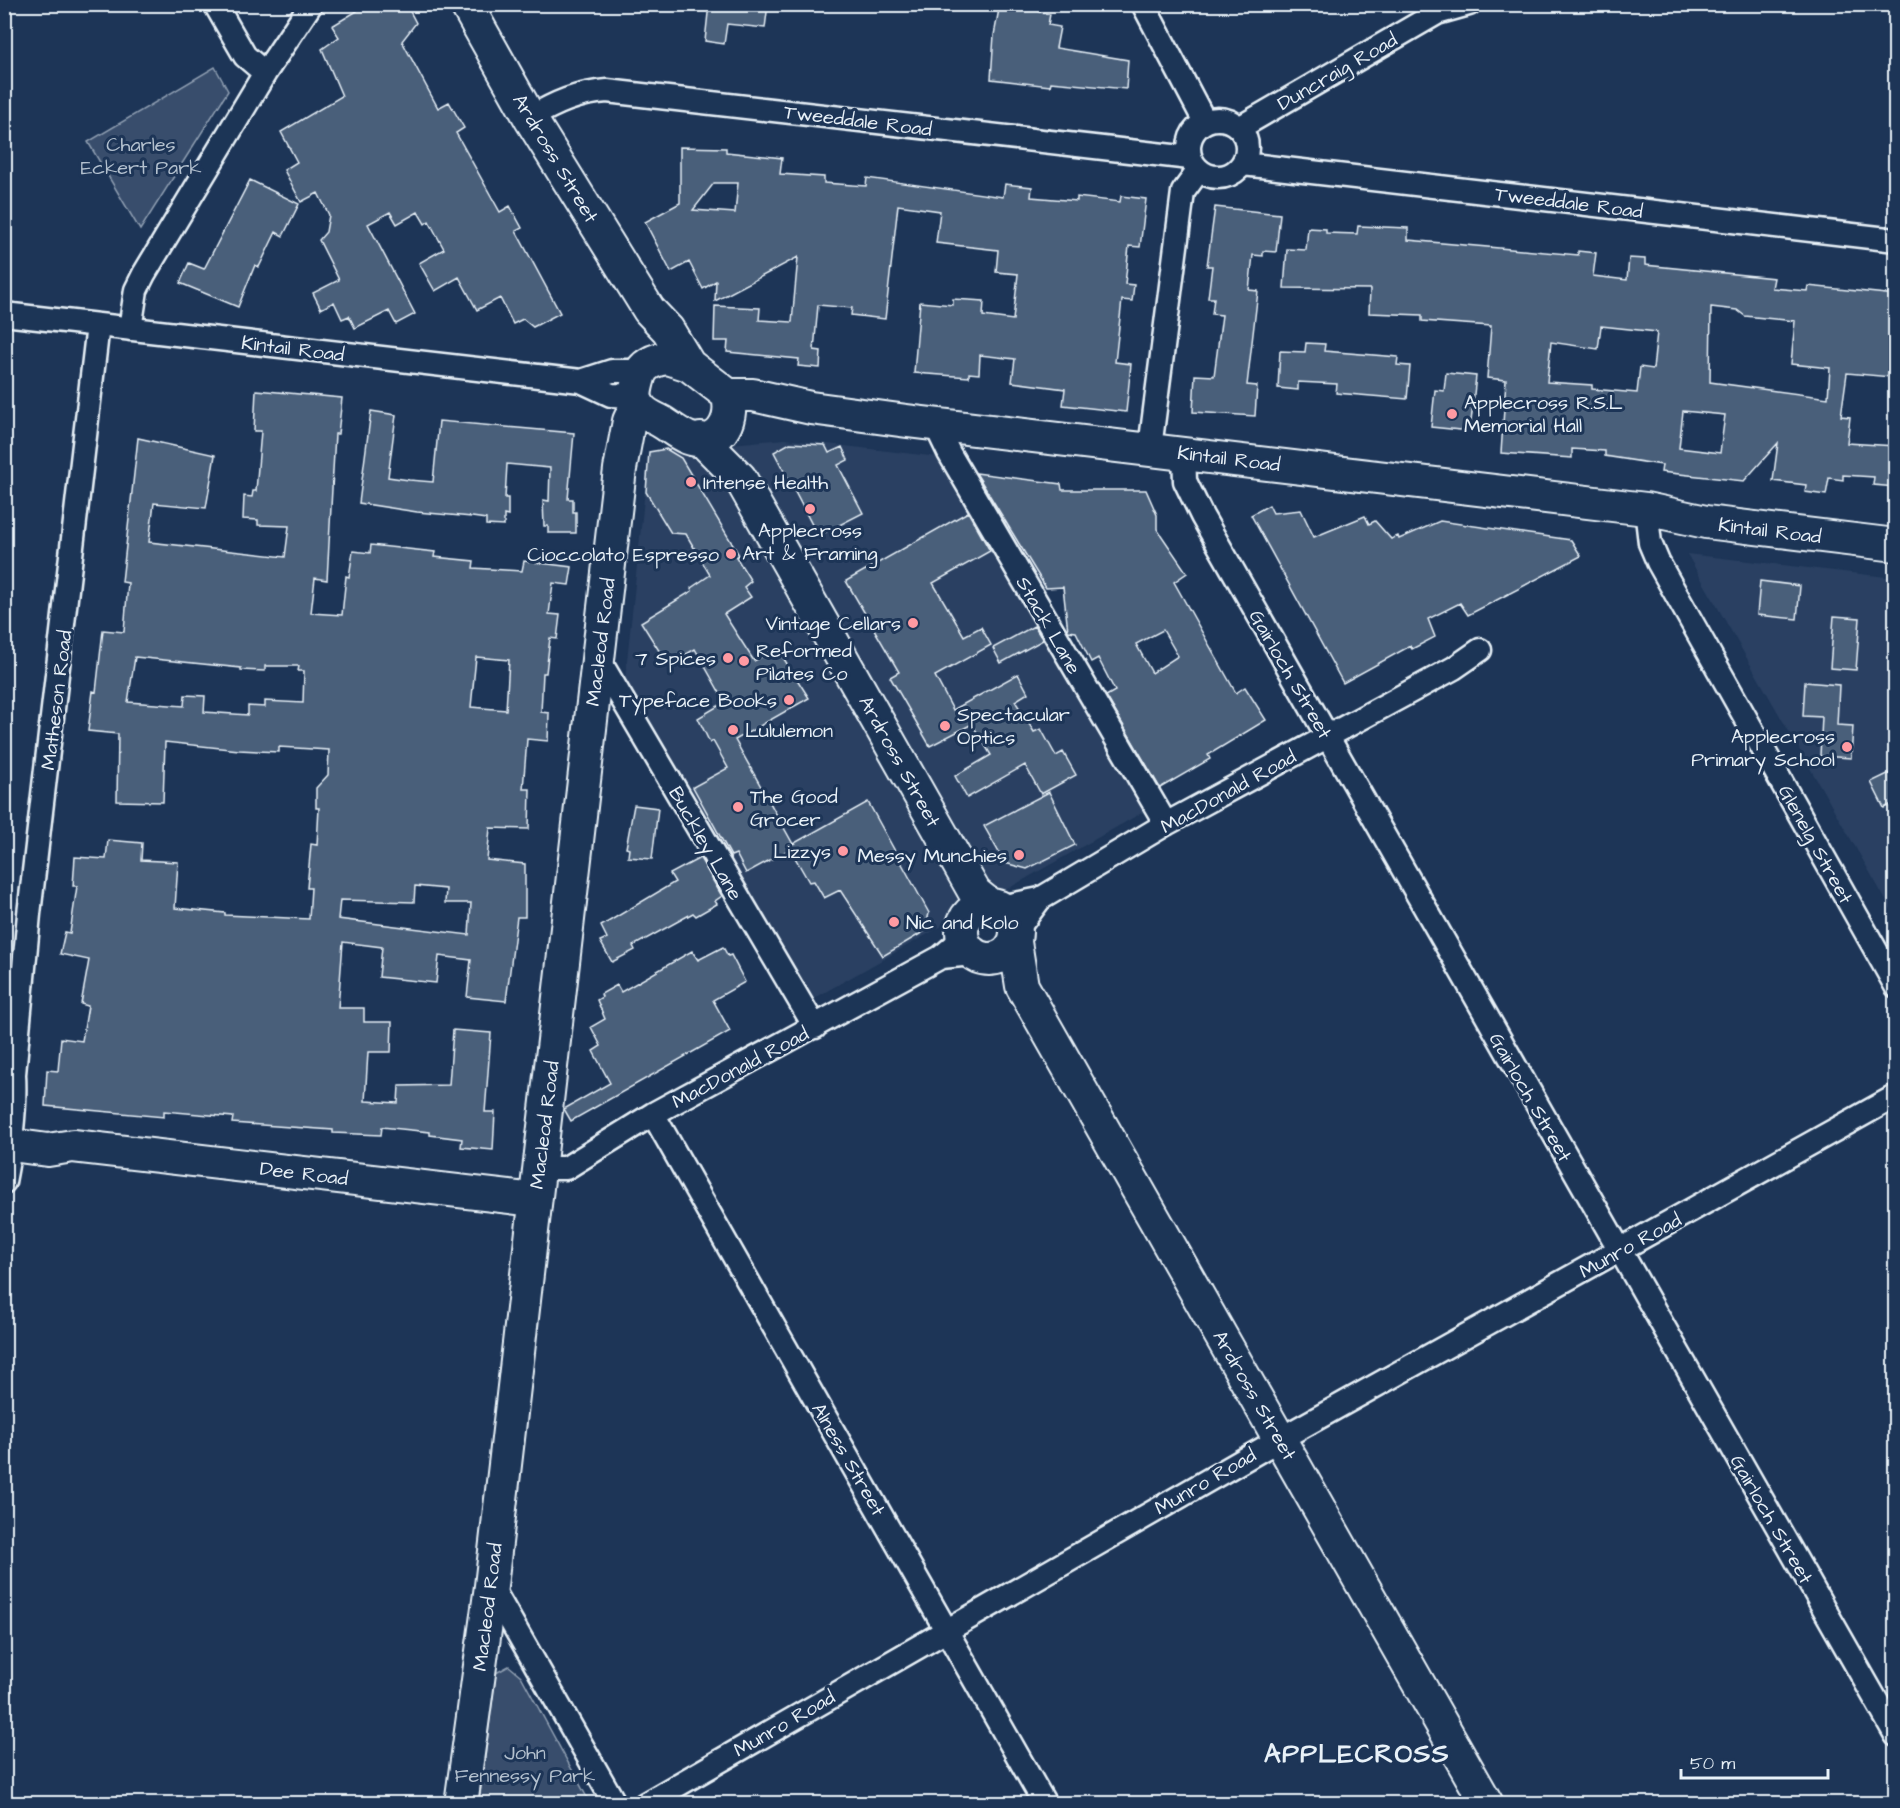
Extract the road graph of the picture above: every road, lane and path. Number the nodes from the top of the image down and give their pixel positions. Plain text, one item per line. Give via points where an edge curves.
1 (215, 4) edge
2 (311, 4) edge
3 (466, 4) edge
4 (1143, 4) edge
5 (1469, 4) edge
6 (265, 73) junction
7 (530, 118) junction
8 (1205, 122) junction
9 (1239, 128) junction
10 (1195, 164) junction
11 (1243, 164) junction
12 (1896, 240) edge
13 (649, 310) junction
14 (4, 314) edge
15 (98, 325) junction
16 (130, 329) junction
17 (689, 365) junction
18 (644, 391) junction
19 (721, 420) junction
20 (935, 424) junction
21 (1150, 448) junction
22 (1184, 452) junction
23 (1646, 509) junction
24 (1896, 527) edge
25 (1896, 545) edge
26 (1480, 650) dead end
27 (598, 658) junction
28 (1327, 737) junction
29 (1166, 824) junction
30 (982, 930) junction
31 (1896, 986) edge
32 (815, 1027) junction
33 (9, 1084) edge
34 (1896, 1096) edge
35 (653, 1114) junction
36 (8, 1138) edge
37 (539, 1168) junction
38 (4, 1182) edge
39 (535, 1200) junction
40 (1618, 1252) junction
41 (1280, 1439) junction
42 (491, 1586) junction
43 (946, 1629) junction
44 (1896, 1735) edge
45 (462, 1803) edge
46 (615, 1803) edge
47 (645, 1803) edge
48 (1045, 1803) edge
49 (1487, 1803) edge

1 - 6 street via 245,56
2 - 6 street
3 - 7 street, Ardross Street
4 - 8 street
5 - 9 street, Duncraig Road via 1437,13
6 - 16 street via 144,274 136,290
7 - 10 street, Tweeddale Road via 566,99 607,91
7 - 13 street, Ardross Street
8 - 9 street via 1223,119
8 - 10 street via 1189,141
9 - 11 street via 1247,145
10 - 11 street via 1217,177 1236,171
10 - 21 street via 1183,192
11 - 12 street, Tweeddale Road
13 - 17 street, Ardross Street via 668,330
13 - 18 street
14 - 15 street, Kintail Road
15 - 16 street, Kintail Road
15 - 33 street, Matheson Road
16 - 18 street, Kintail Road via 581,381 612,371
17 - 18 street via 668,358 656,359
17 - 19 street
18 - 19 street via 689,438
18 - 27 street, Macleod Road via 620,469
19 - 20 street, Kintail Road via 811,408
19 - 30 street, Ardross Street via 735,475
20 - 21 street, Kintail Road
20 - 29 street, Stack Lane
21 - 22 street, Kintail Road
22 - 23 street, Kintail Road
22 - 28 street, Gairloch Street via 1185,481 1202,516
23 - 24 street, Kintail Road via 1708,503
23 - 25 street, Kintail Road via 1706,522
23 - 31 street, Glenelg Street via 1650,543 1658,562
26 - 28 street, MacDonald Road
27 - 32 street, Buckley Lane
27 - 37 street, Macleod Road
28 - 29 street, MacDonald Road
28 - 40 street, Gairloch Street
29 - 30 street, MacDonald Road
30 - 32 street, MacDonald Road
30 - 41 street, Ardross Street via 1022,986
32 - 35 street, MacDonald Road
33 - 36 street, Matheson Road via 15,1099
34 - 40 street, Munro Road
35 - 37 street, MacDonald Road via 566,1168
35 - 43 street, Alness Street
36 - 38 street, Matheson Road
36 - 39 street, Dee Road via 48,1150 73,1146
37 - 39 street, Macleod Road
39 - 42 street, Macleod Road
40 - 41 street, Munro Road
40 - 44 street, Gairloch Street
41 - 43 street, Munro Road
41 - 49 street, Ardross Street
42 - 45 street, Macleod Road
42 - 46 street
43 - 47 street, Munro Road
43 - 48 street, Alness Street

